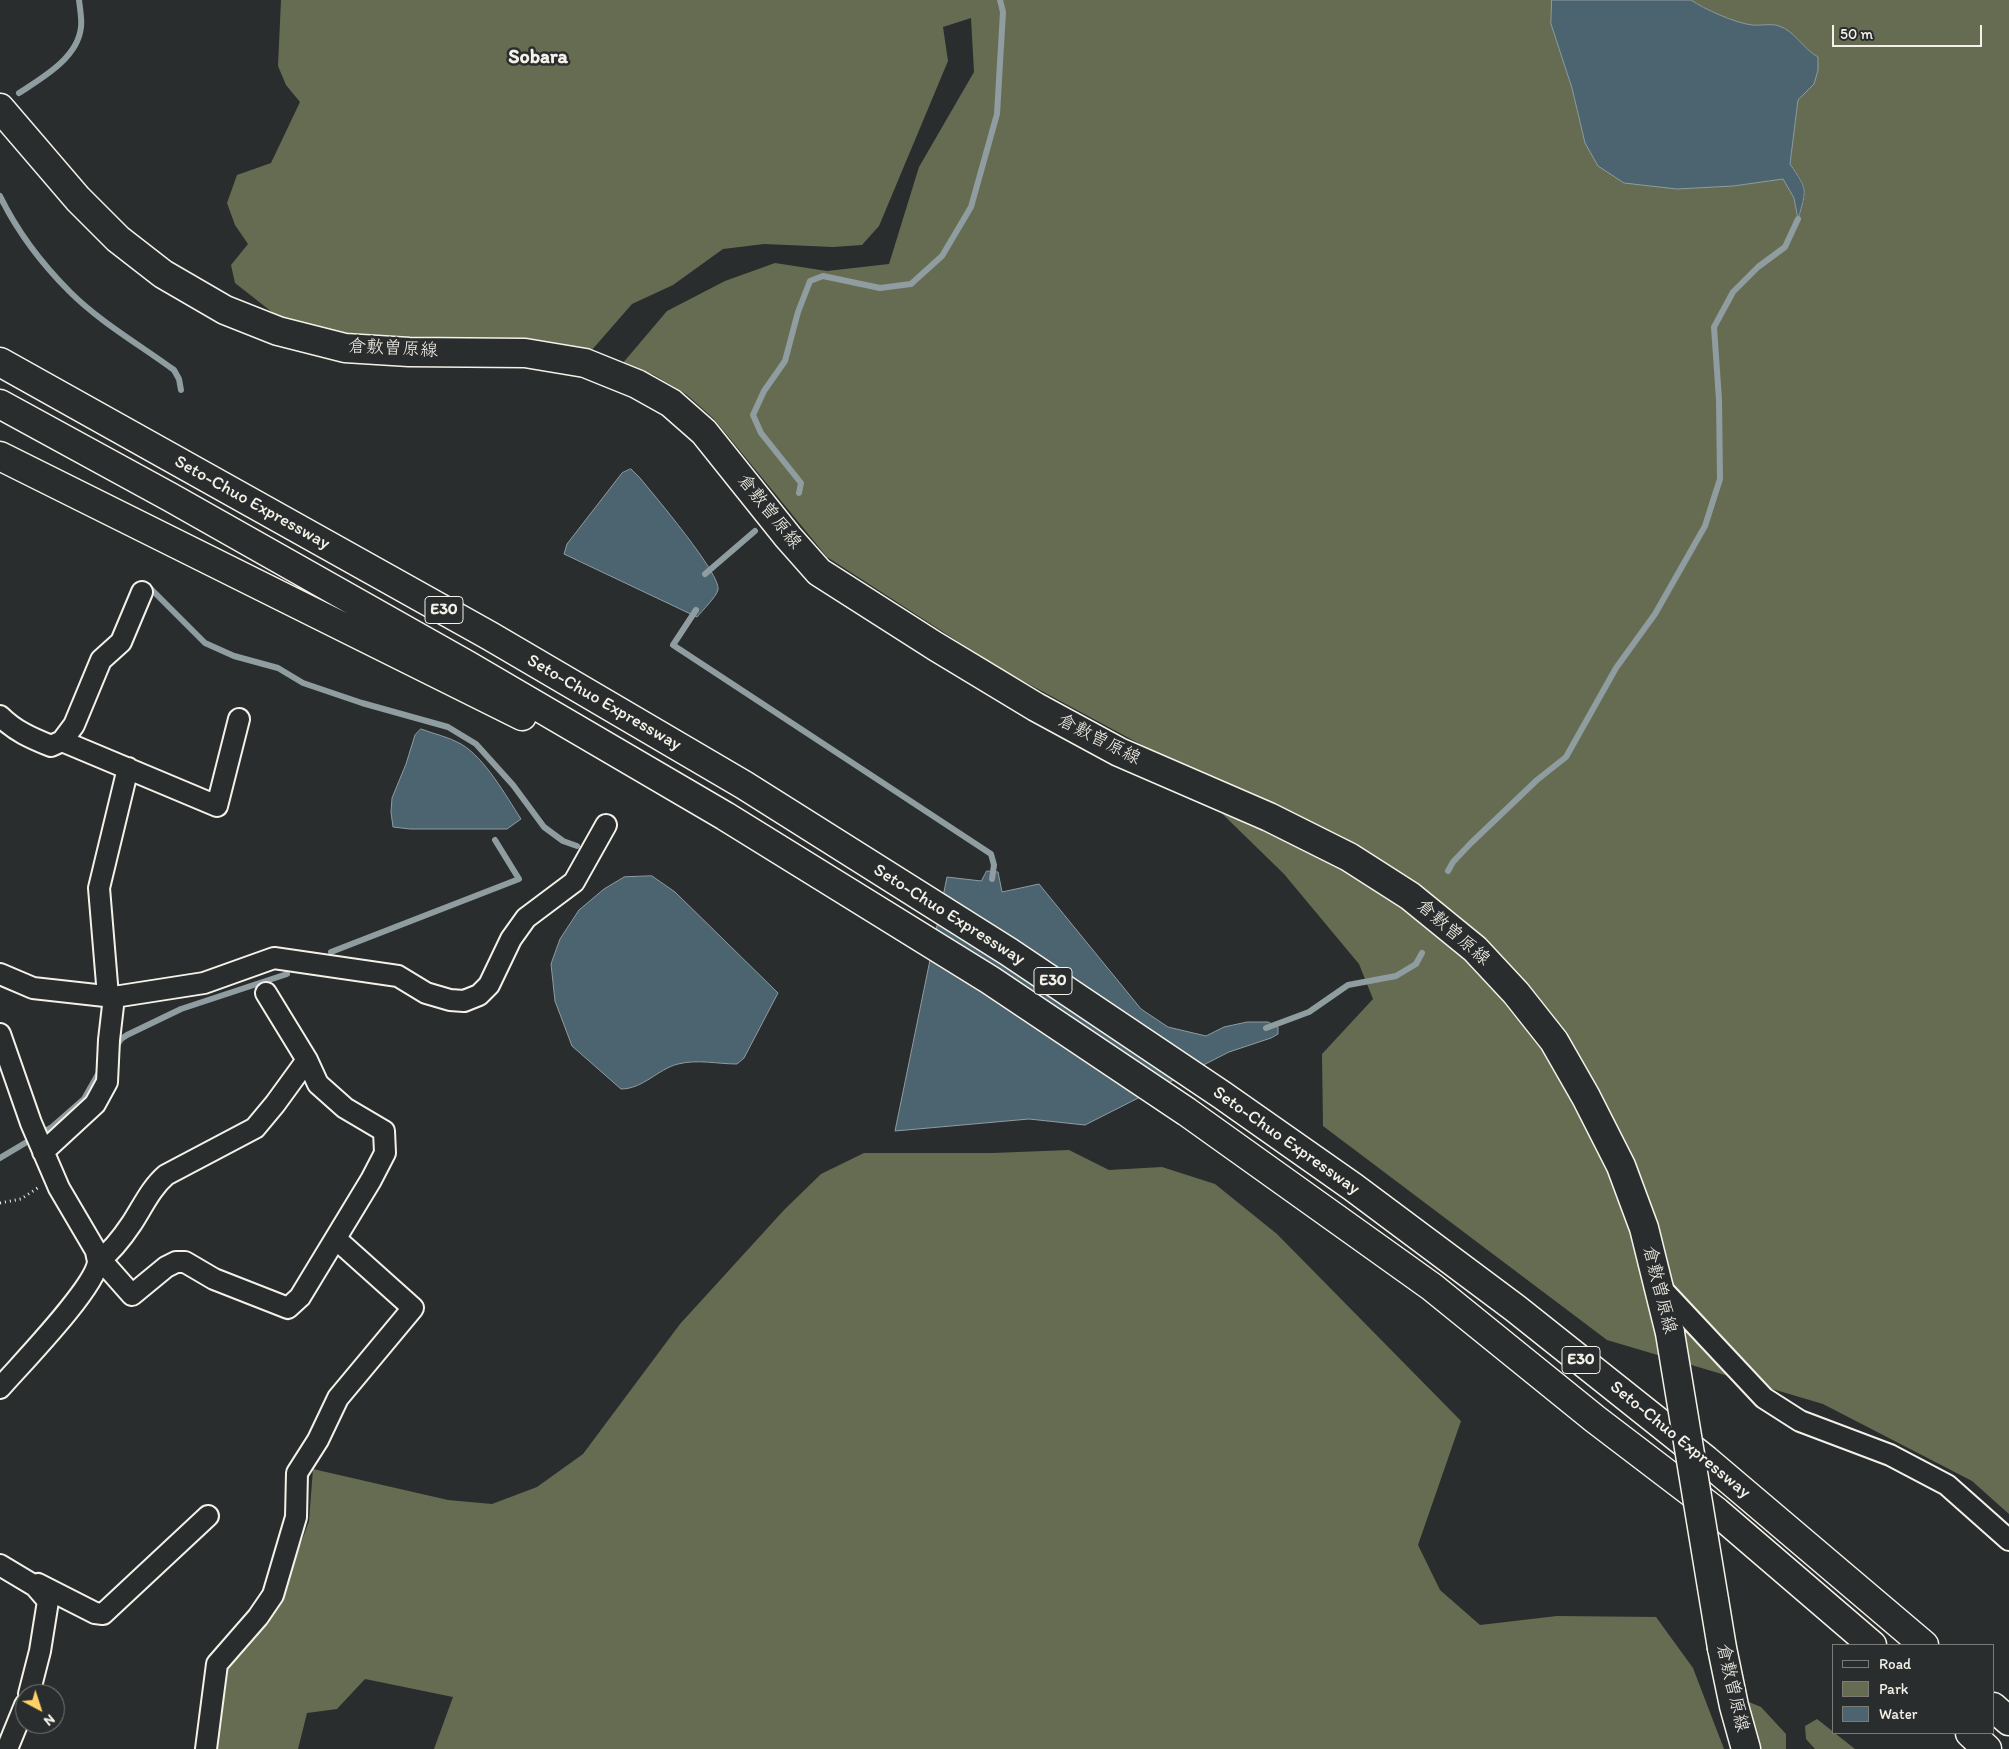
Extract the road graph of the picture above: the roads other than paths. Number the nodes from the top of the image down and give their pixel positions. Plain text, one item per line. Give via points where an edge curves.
1 (0, 94) edge
2 (8, 118) edge
3 (0, 362) edge
4 (0, 404) edge
5 (0, 456) edge
6 (142, 592) dead end
7 (0, 716) edge
8 (239, 719) dead end
9 (62, 741) junction
10 (128, 768) junction
11 (726, 816) junction
12 (606, 825) dead end
13 (0, 974) edge
14 (266, 993) dead end
15 (111, 997) junction
16 (0, 1034) edge
17 (307, 1060) junction
18 (42, 1150) junction
19 (336, 1239) junction
20 (99, 1261) junction
21 (1658, 1285) junction
22 (0, 1388) edge
23 (208, 1516) dead end
24 (2009, 1540) edge
25 (0, 1565) edge
26 (35, 1586) junction
27 (1871, 1644) edge
28 (1923, 1644) edge
29 (32, 1684) edge
30 (1994, 1708) edge
31 (2009, 1721) edge
32 (15, 1730) edge
33 (1971, 1734) edge
34 (8, 1749) edge
35 (206, 1749) edge
36 (1746, 1749) edge
37 (1987, 1749) edge

1 - 2 main road, 倉敷曽原線
2 - 21 main road, 倉敷曽原線 via 78,199 118,239 163,274 225,310 278,331 345,348 526,353 585,363 637,384 671,403 704,432 819,572 1044,711 1119,752 1269,817 1340,853 1410,896 1475,948 1554,1041 1621,1166 1644,1228
3 - 28 main road, Seto-Chuo Expressway / E30 via 490,636 744,785 1009,952 1353,1187 1515,1308 1706,1460
4 - 11 main road, Seto-Chuo Expressway / E30 via 459,660
5 - 11 main road
6 - 9 street via 121,642 101,660 74,725
7 - 9 street via 26,736 51,746
8 - 10 street via 217,806
9 - 10 street
10 - 15 street via 99,888 101,935
11 - 27 main road, Seto-Chuo Expressway / E30 via 990,980 1187,1112 1432,1287 1594,1419 1717,1512
12 - 15 street via 574,882 526,918 511,939 489,985 479,995 464,1001 426,993 398,976 274,958 204,984
13 - 15 street via 33,988
14 - 17 street
15 - 18 street via 107,1079 95,1104
16 - 18 street
17 - 19 street via 318,1084 328,1094 384,1131 385,1153
17 - 20 street via 255,1128 156,1183 131,1225 110,1253
18 - 20 street via 58,1188
19 - 20 street via 300,1298 288,1308 214,1278 185,1262 166,1267 132,1295
19 - 35 street via 413,1308 338,1398 318,1440 297,1473 296,1517 273,1596 217,1664
20 - 22 street via 81,1295
21 - 24 street via 1764,1398 1800,1421 1890,1456 1947,1486
21 - 36 main road, 倉敷曽原線, bridge via 1670,1333 1722,1648
23 - 26 street via 103,1614 38,1584
25 - 26 street
26 - 29 street via 48,1601
30 - 31 main road
32 - 34 street
33 - 37 main road

